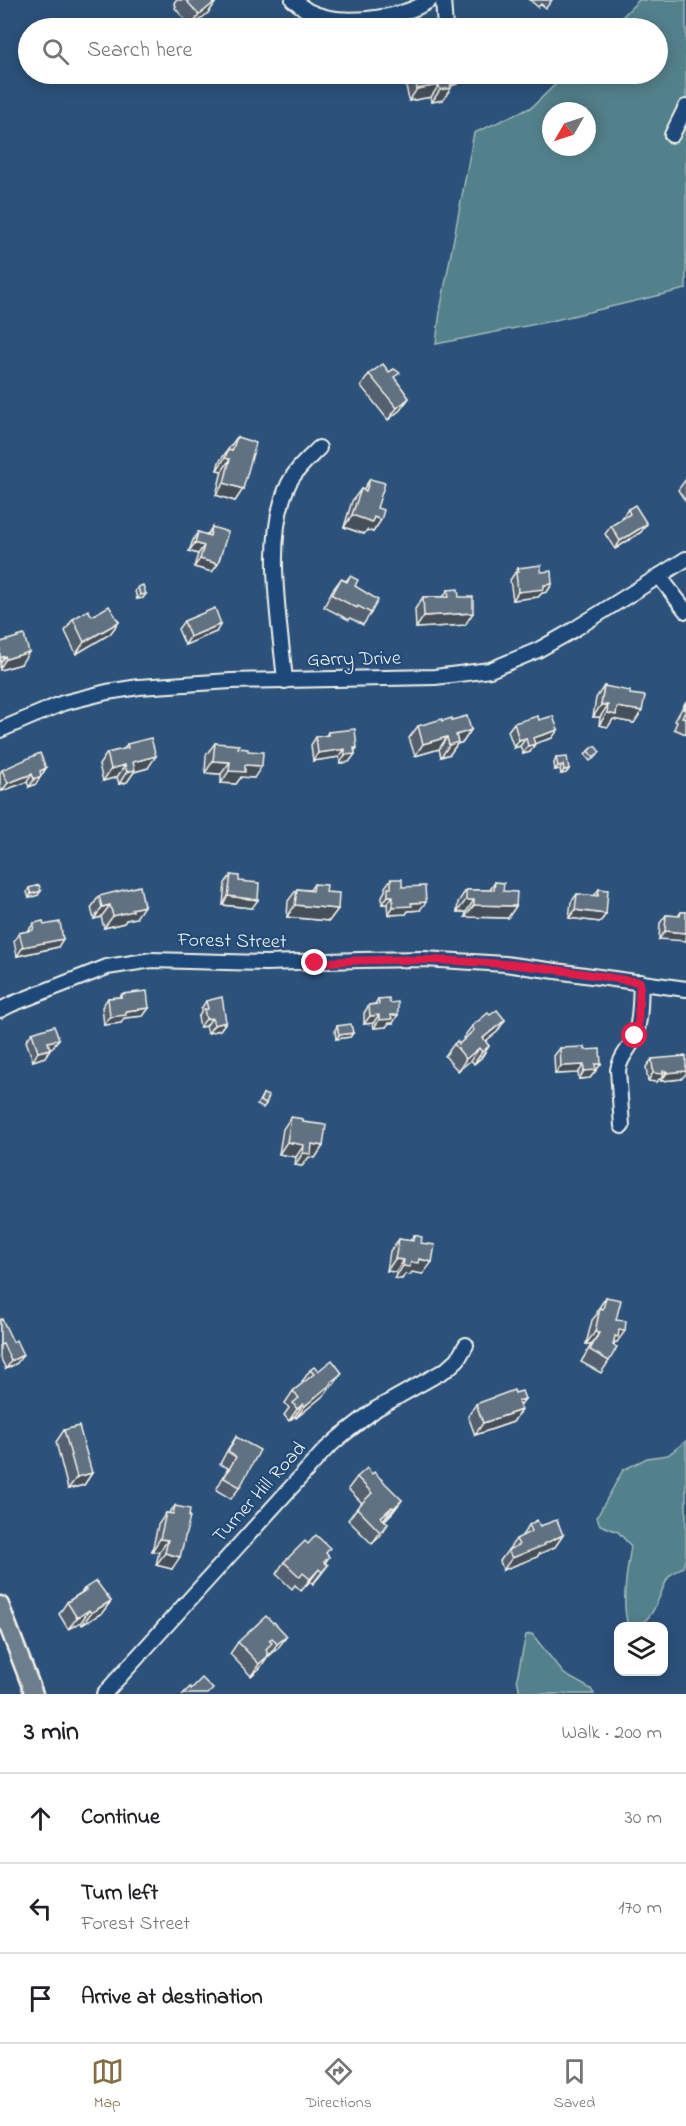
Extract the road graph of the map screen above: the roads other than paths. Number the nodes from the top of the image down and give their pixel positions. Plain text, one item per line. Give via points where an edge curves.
1 (292, 0) edge
2 (430, 0) edge
3 (443, 0) edge
4 (444, 18) edge
5 (686, 107) edge
6 (672, 135) dead end
7 (319, 448) dead end
8 (686, 559) edge
9 (659, 576) junction
10 (686, 610) edge
11 (285, 681) junction
12 (0, 730) edge
13 (640, 982) junction
14 (686, 989) edge
15 (0, 1010) edge
16 (622, 1126) dead end
17 (466, 1345) dead end
18 (0, 1605) edge
19 (34, 1694) edge
20 (104, 1694) edge

1 - 2 street via 309,11 336,18 375,18 404,12
3 - 4 street
5 - 6 street
7 - 11 street via 288,484 278,521 274,551
8 - 9 street, Garry Drive
9 - 10 street
9 - 11 street, Garry Drive via 538,650 490,670 435,677
11 - 12 street, Garry Drive via 231,681 107,692 63,703
13 - 14 street, Forest Street
13 - 15 street, Forest Street via 505,964 424,959 266,963 152,960 107,967
13 - 16 street via 638,1026 619,1062
17 - 20 street, Turner Hill Road via 447,1369 376,1409 325,1450
18 - 19 main road

